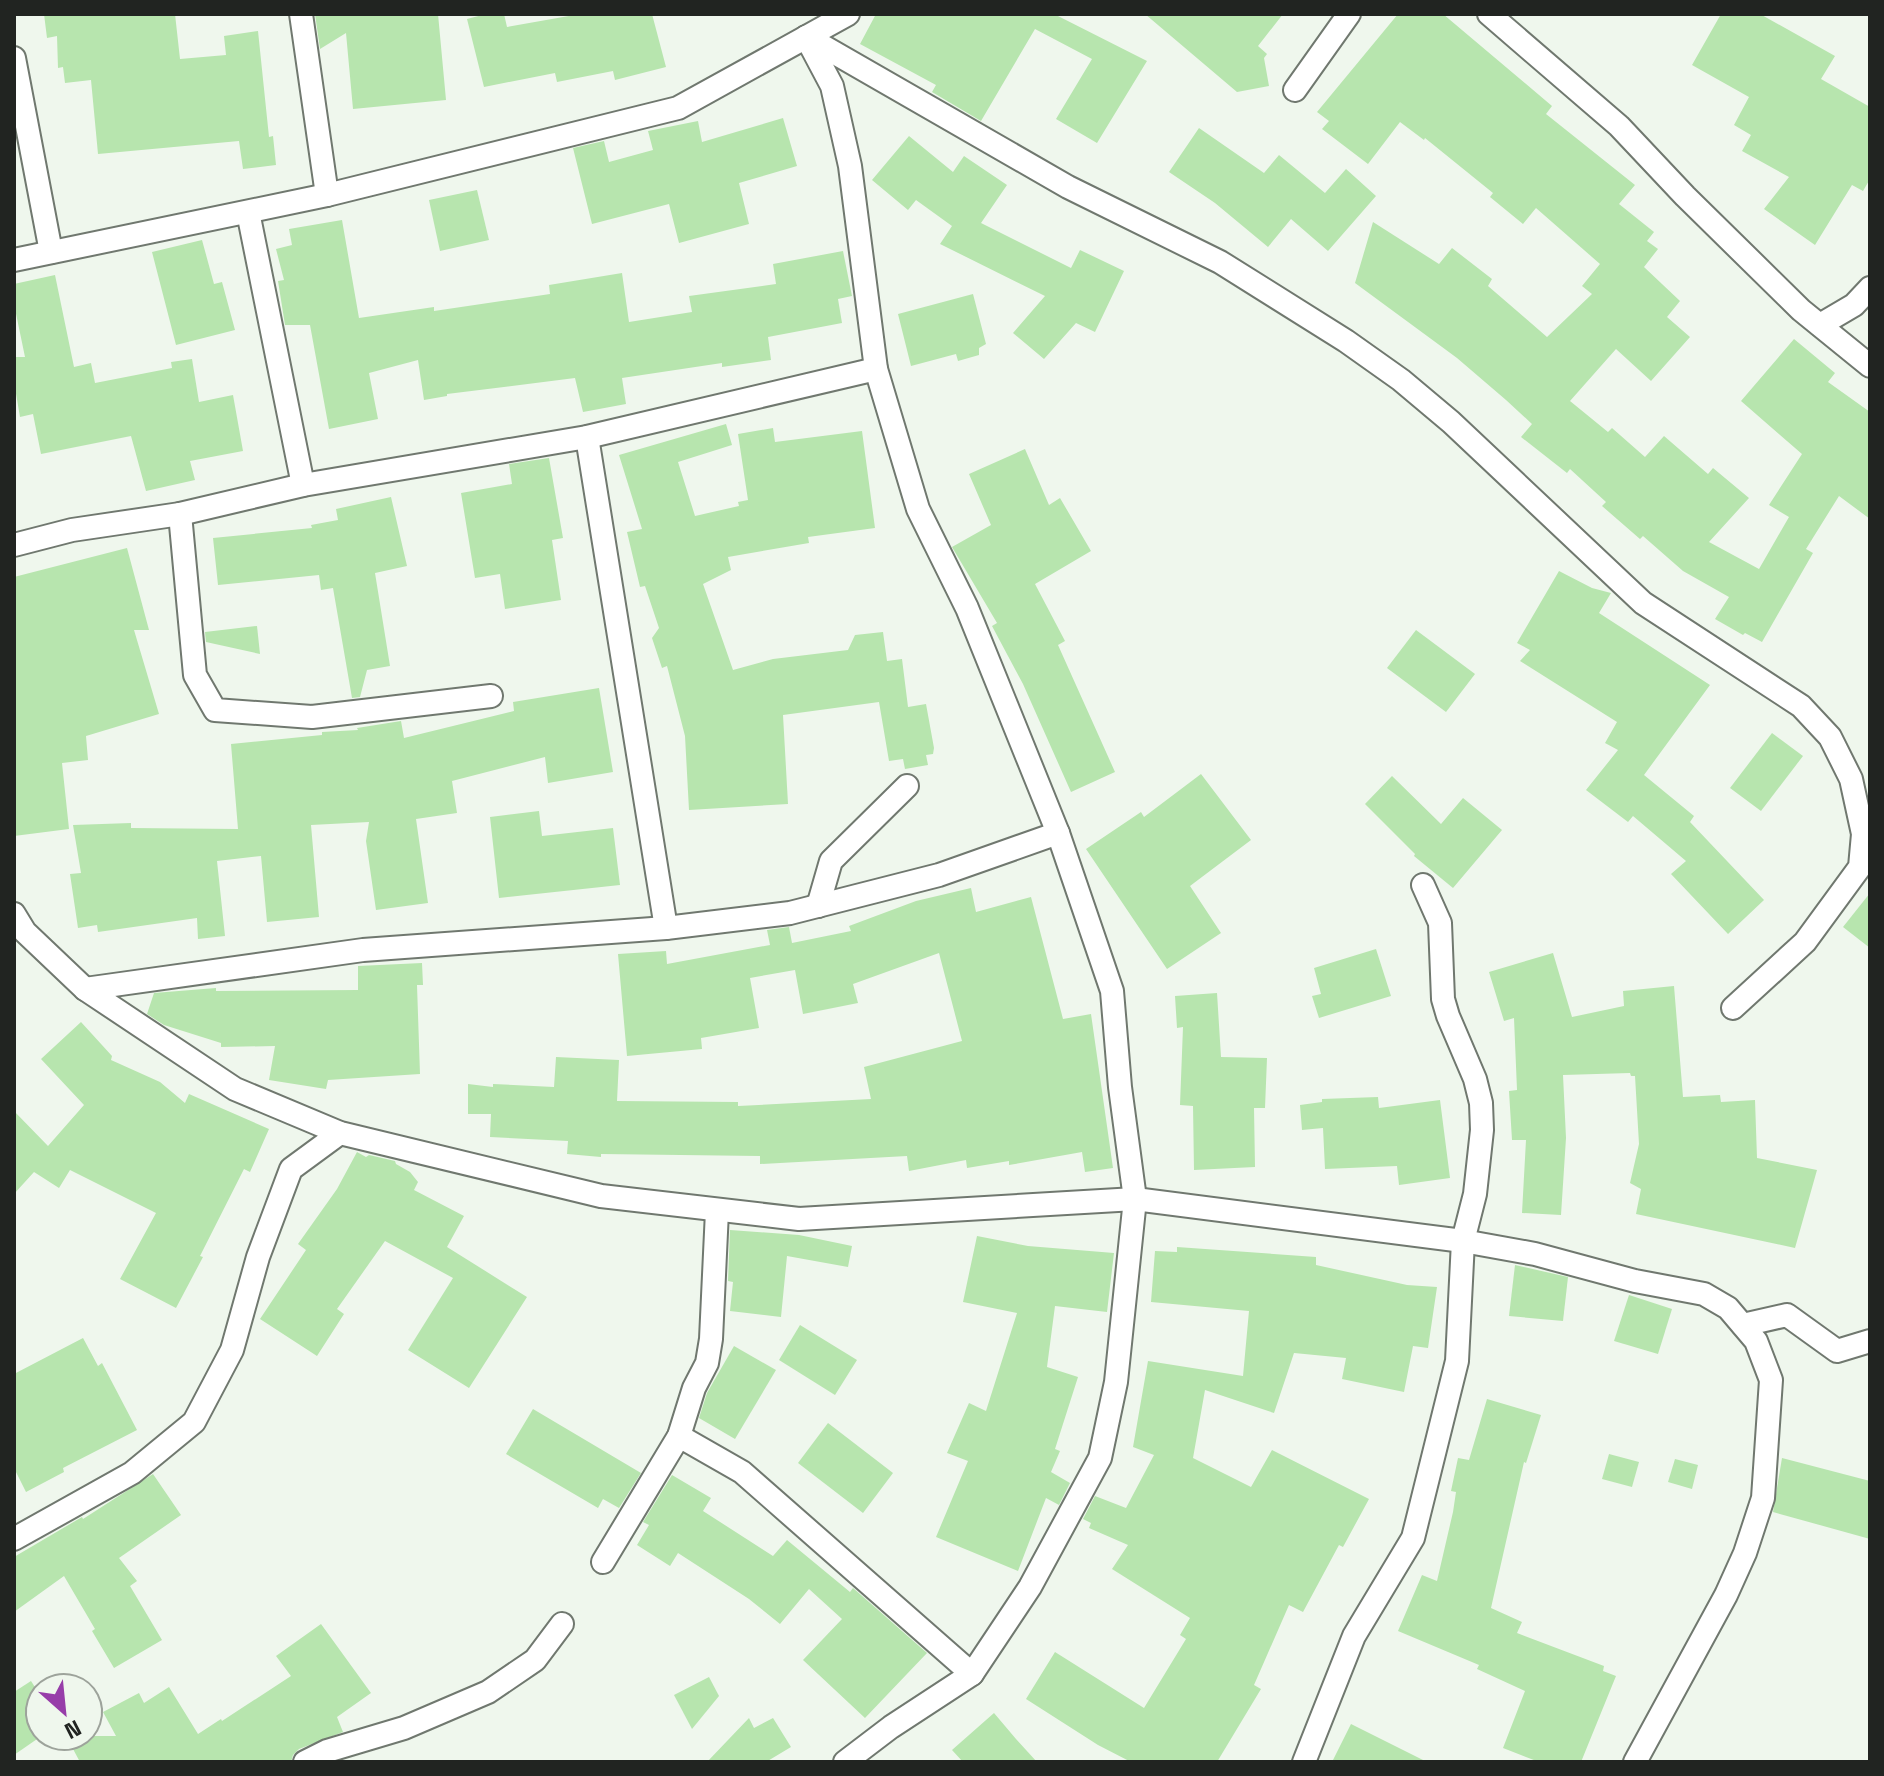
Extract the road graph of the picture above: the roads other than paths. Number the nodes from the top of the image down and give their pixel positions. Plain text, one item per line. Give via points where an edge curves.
1 (301, 14) edge
2 (848, 14) edge
3 (1349, 14) edge
4 (1489, 14) edge
5 (806, 37) junction
6 (14, 58) edge
7 (1295, 90) dead end
8 (327, 195) junction
9 (248, 212) junction
10 (51, 252) junction
11 (14, 260) edge
12 (1870, 288) edge
13 (1820, 325) junction
14 (1870, 366) edge
15 (876, 369) junction
16 (587, 437) junction
17 (303, 485) junction
18 (180, 514) junction
19 (14, 545) edge
20 (491, 696) dead end
21 (907, 786) dead end
22 (1058, 833) junction
23 (1423, 885) dead end
24 (818, 906) junction
25 (14, 914) edge
26 (666, 928) junction
27 (85, 989) junction
28 (1733, 1008) dead end
29 (340, 1133) junction
30 (1135, 1199) junction
31 (717, 1211) junction
32 (1463, 1241) junction
33 (1743, 1325) junction
34 (1870, 1341) edge
35 (679, 1436) junction
36 (14, 1539) edge
37 (603, 1562) dead end
38 (562, 1624) dead end
39 (972, 1674) junction
40 (305, 1762) edge
41 (845, 1762) edge
42 (1304, 1762) edge
43 (1635, 1762) edge

1 - 8 street
2 - 5 street
3 - 7 street
4 - 13 street via 1619,126
5 - 8 street via 678,108
5 - 15 street via 832,86 850,166
5 - 28 street via 1068,187 1220,262 1346,341 1451,422 1643,603 1801,706 1830,737 1851,779 1863,834 1860,867 1805,942
6 - 10 street
8 - 9 street
9 - 10 street
9 - 17 street
10 - 11 street
12 - 13 street via 1854,305
13 - 14 street
15 - 16 street
15 - 22 street via 918,509 967,608
16 - 17 street
16 - 26 street
17 - 18 street
18 - 19 street via 72,530
18 - 20 street via 195,675 215,710 312,717
21 - 24 street via 831,861
22 - 24 street via 939,875
22 - 30 street via 1112,991
23 - 32 street via 1440,923 1443,999 1481,1103 1475,1194
24 - 26 street
25 - 27 street via 25,932
26 - 27 street via 363,950
27 - 29 street via 235,1089
29 - 31 street via 601,1196
29 - 36 street via 291,1169 258,1257 232,1350 194,1422 132,1473
30 - 31 street via 799,1219
30 - 32 street
30 - 39 street via 1116,1382 1100,1458 1030,1587
31 - 35 street via 707,1363
32 - 33 street via 1704,1294
32 - 42 street via 1457,1361 1413,1538 1354,1636
33 - 34 street via 1787,1315 1837,1351
33 - 43 street via 1756,1341 1771,1380 1763,1498 1726,1595
35 - 37 street
35 - 39 street via 742,1472
38 - 40 street via 535,1660 488,1692
39 - 41 street

